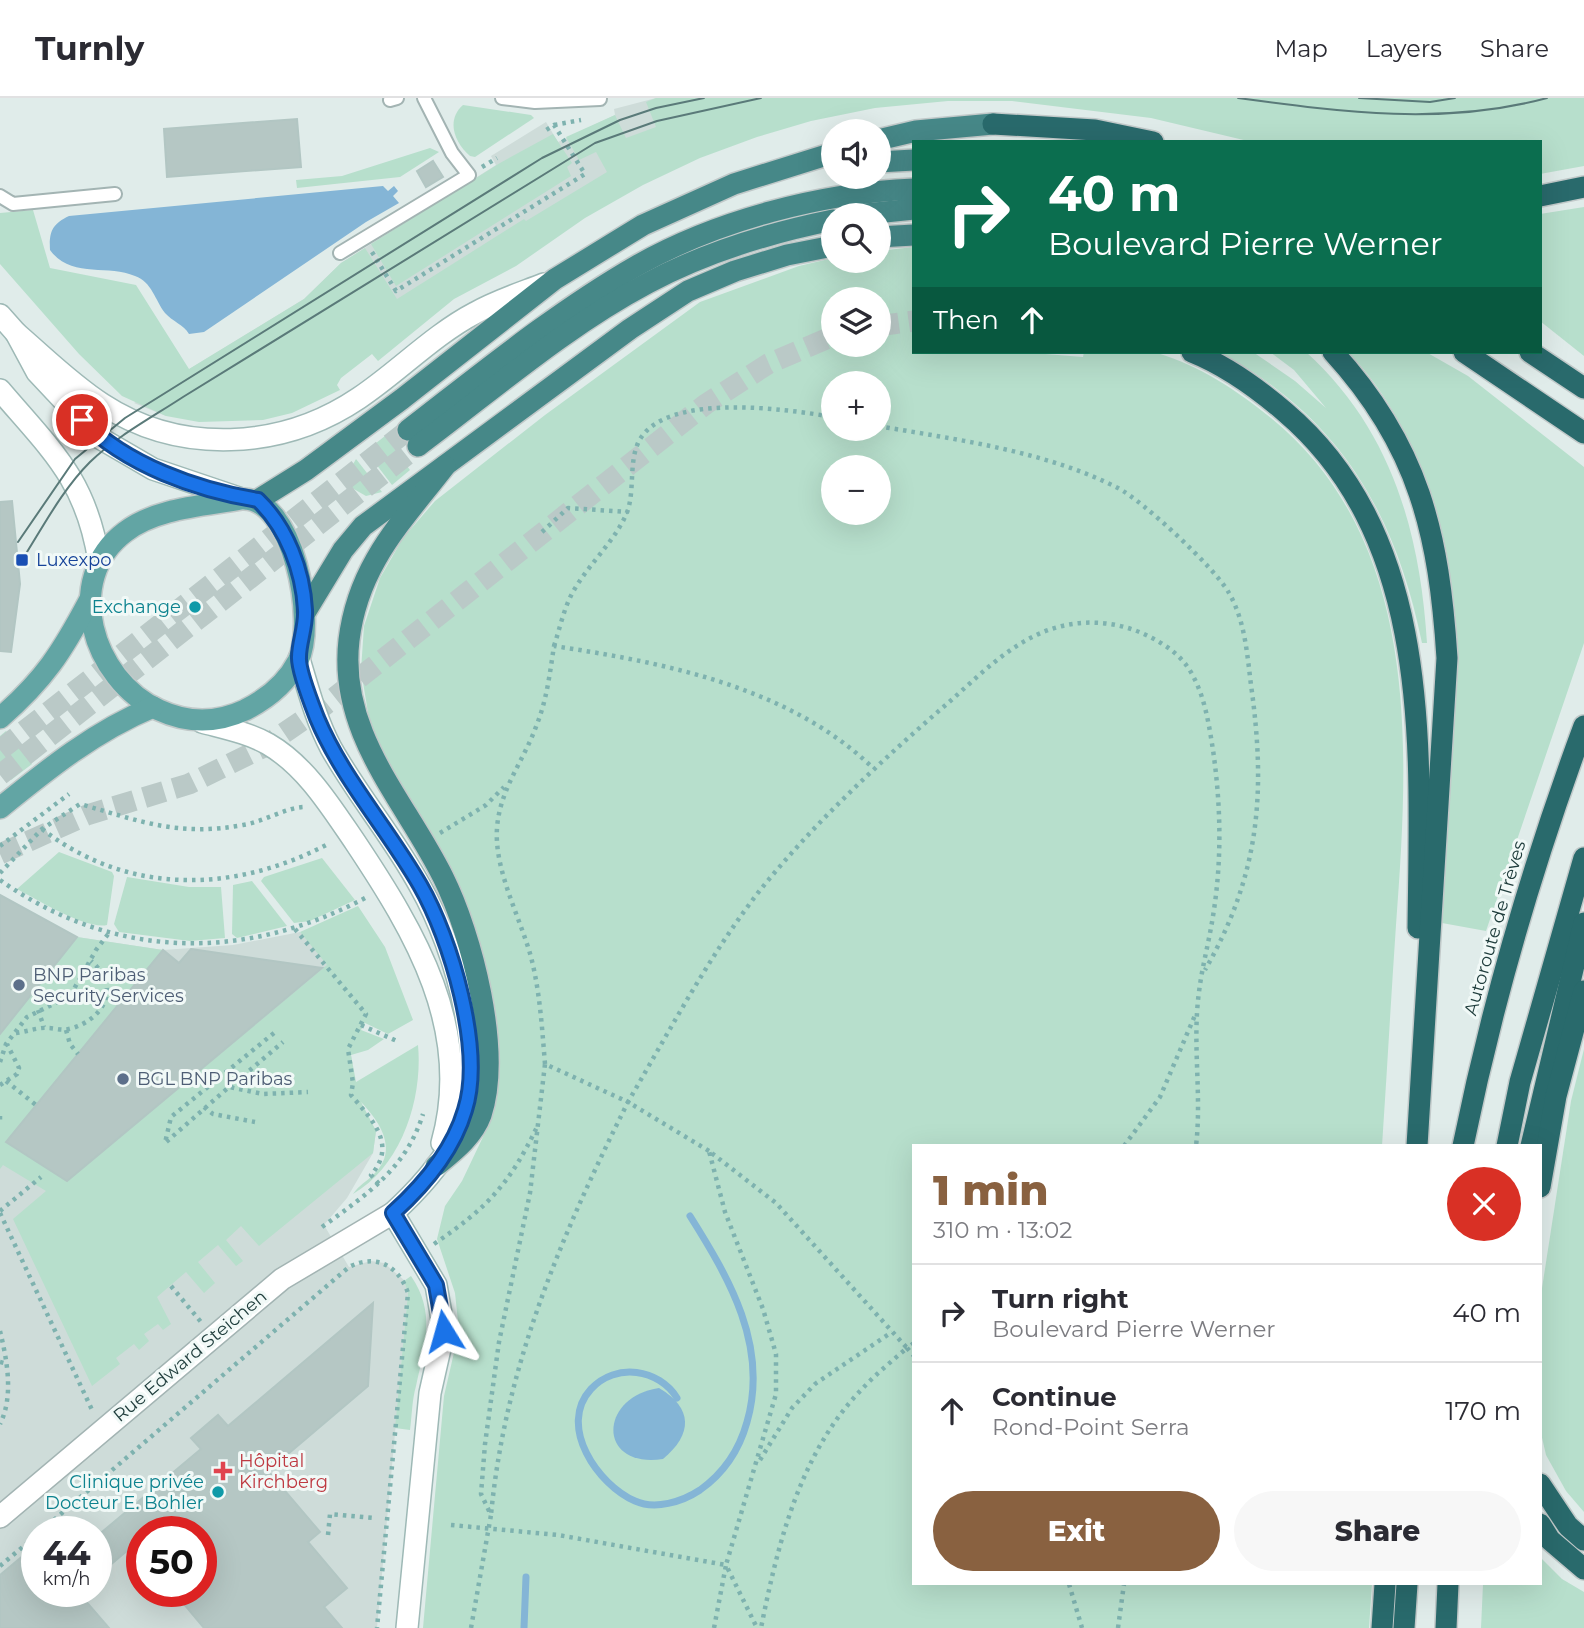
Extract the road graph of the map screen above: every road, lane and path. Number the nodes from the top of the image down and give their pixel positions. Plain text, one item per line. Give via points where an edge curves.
1 (424, 98) edge
2 (502, 98) edge
3 (600, 99) edge
4 (543, 132) dead end
5 (891, 137) edge
6 (1143, 140) edge
7 (821, 157) edge
8 (912, 160) edge
9 (891, 161) edge
10 (821, 167) edge
11 (780, 171) junction
12 (1584, 187) edge
13 (912, 189) edge
14 (115, 194) dead end
15 (0, 196) edge
16 (1542, 196) edge
17 (821, 203) edge
18 (823, 203) edge
19 (912, 209) edge
20 (891, 211) edge
21 (821, 223) edge
22 (912, 235) edge
23 (891, 236) edge
24 (364, 239) junction
25 (821, 248) edge
26 (340, 253) dead end
27 (555, 279) junction
28 (0, 315) edge
29 (16, 333) junction
30 (1196, 354) edge
31 (1335, 354) edge
32 (1467, 354) edge
33 (1533, 354) edge
34 (1584, 388) edge
35 (0, 390) edge
36 (821, 417) edge
37 (891, 428) edge
38 (1584, 433) edge
39 (445, 467) junction
40 (250, 500) junction
41 (628, 512) junction
42 (541, 532) dead end
43 (99, 561) junction
44 (89, 601) junction
45 (306, 611) junction
46 (554, 646) junction
47 (299, 659) junction
48 (153, 707) junction
49 (0, 718) edge
50 (202, 722) junction
51 (1584, 726) edge
52 (873, 768) junction
53 (506, 785) junction
54 (69, 794) dead end
55 (0, 808) edge
56 (309, 815) dead end
57 (42, 829) junction
58 (322, 834) dead end
59 (439, 834) dead end
60 (328, 844) junction
61 (0, 846) edge
62 (335, 853) dead end
63 (1584, 858) edge
64 (0, 873) edge
65 (0, 880) edge
66 (360, 890) dead end
67 (365, 898) junction
68 (373, 909) dead end
69 (1584, 923) edge
70 (295, 929) junction
71 (109, 933) junction
72 (91, 961) junction
73 (1203, 972) junction
74 (1429, 977) junction
75 (1584, 991) edge
76 (38, 1010) junction
77 (1197, 1010) junction
78 (361, 1025) junction
79 (44, 1027) junction
80 (66, 1031) junction
81 (274, 1032) dead end
82 (16, 1033) junction
83 (283, 1042) dead end
84 (399, 1042) dead end
85 (6, 1044) junction
86 (78, 1054) dead end
87 (0, 1062) edge
88 (545, 1064) junction
89 (6, 1081) junction
90 (0, 1085) edge
91 (229, 1087) junction
92 (308, 1092) dead end
93 (628, 1101) junction
94 (36, 1105) dead end
95 (425, 1105) dead end
96 (204, 1107) junction
97 (256, 1122) dead end
98 (539, 1123) junction
99 (1125, 1144) edge
100 (1196, 1144) edge
101 (1417, 1144) edge
102 (1463, 1144) edge
103 (1507, 1144) edge
104 (1531, 1144) edge
105 (709, 1151) junction
106 (436, 1166) junction
107 (1542, 1176) edge
108 (41, 1177) dead end
109 (380, 1185) junction
110 (0, 1212) edge
111 (393, 1213) junction
112 (324, 1225) dead end
113 (419, 1255) junction
114 (396, 1270) junction
115 (171, 1286) dead end
116 (0, 1331) edge
117 (892, 1332) junction
118 (213, 1336) junction
119 (912, 1344) edge
120 (907, 1348) junction
121 (912, 1354) edge
122 (0, 1362) edge
123 (8, 1364) junction
124 (95, 1416) dead end
125 (0, 1424) edge
126 (756, 1466) junction
127 (1542, 1486) edge
128 (491, 1515) junction
129 (58, 1516) edge
130 (0, 1517) edge
131 (374, 1518) dead end
132 (451, 1525) dead end
133 (1542, 1527) edge
134 (489, 1528) junction
135 (328, 1535) dead end
136 (1584, 1540) edge
137 (21, 1548) edge
138 (726, 1565) junction
139 (0, 1566) edge
140 (1584, 1569) edge
141 (1069, 1585) edge
142 (1125, 1585) edge
143 (1385, 1585) edge
144 (1407, 1585) edge
145 (1448, 1585) edge
146 (377, 1628) edge
147 (407, 1628) edge
148 (471, 1628) edge
149 (714, 1628) edge
150 (759, 1628) edge
151 (1082, 1628) edge
152 (1118, 1628) edge
153 (1382, 1628) edge
154 (1404, 1628) edge
155 (1446, 1628) edge

1 - 24 lane via 452,153 469,174
2 - 3 lane via 536,102
4 - 24 path via 554,125 585,174 396,291
5 - 6 highway via 993,124 1095,130
7 - 11 highway
8 - 9 highway
10 - 11 highway
11 - 27 highway via 734,184 643,225
12 - 16 highway
13 - 18 highway
14 - 15 lane via 13,204
17 - 21 highway via 738,223 639,265 517,345 413,438 647,284 745,243
19 - 20 highway
22 - 23 highway
24 - 26 lane
25 - 39 highway via 735,271 688,291 630,328
27 - 29 main road via 474,313 357,400 315,421 246,439 195,440 139,425 100,404
27 - 40 highway via 306,470
28 - 29 main road
29 - 40 main road via 37,372 98,437 153,469
30 - 74 highway via 1258,389 1310,435 1340,469 1369,515 1393,577 1411,673 1420,782 1418,942
31 - 74 highway via 1361,382 1396,436 1420,489 1432,527 1443,599 1447,658
32 - 38 highway
33 - 34 highway
35 - 43 main road via 74,480 94,528
36 - 41 path via 748,409 671,415 653,424 638,443
37 - 73 path via 978,443 1074,469 1120,489 1150,510 1228,590 1244,632 1259,737 1257,827 1240,898
39 - 45 highway via 363,526
39 - 106 highway via 386,542 364,579 354,608 348,674 367,747 443,876 460,914 478,984 486,1044 481,1115 463,1143
40 - 43 main road via 145,520 113,542
40 - 45 main road via 286,539 296,561
41 - 42 path via 568,508
41 - 46 path via 614,539 573,590
43 - 44 main road
44 - 48 main road via 102,654 130,692
44 - 49 main road via 58,658
45 - 47 main road
46 - 52 path via 662,666 732,685 787,707 825,729
46 - 53 path via 549,686 537,724
47 - 50 main road via 284,682 262,701
47 - 106 main road, Rue Edward Steichen via 316,717 331,748 421,886 452,960 465,1015 470,1074 466,1108 455,1139
48 - 50 main road via 176,718
48 - 55 main road via 97,735
50 - 106 main road via 267,743 292,761 333,809 413,933 446,1019 450,1057 446,1131
51 - 102 highway, Autoroute de Trèves via 1518,923
52 - 73 path via 1002,656 1028,639 1083,622 1111,624 1159,641 1180,657 1202,696 1218,786 1220,857
52 - 93 path via 762,889 706,969
53 - 59 path via 486,804
53 - 88 path via 497,850 532,960
54 - 61 path
56 - 57 path via 302,806 257,823 174,829 80,804
57 - 60 path via 94,861 157,878 192,881 251,875 293,862
57 - 64 path
58 - 60 path
60 - 62 path
63 - 103 highway via 1520,1082
65 - 71 path via 49,911
66 - 67 path
67 - 68 path
67 - 70 path
69 - 104 highway
70 - 71 path via 229,943 190,944
70 - 78 path via 366,1014
71 - 72 path
72 - 76 path via 70,996
72 - 80 path via 106,976 107,993 92,1018
73 - 77 path
74 - 101 highway
75 - 107 highway via 1556,1096
76 - 79 path
76 - 82 path
77 - 99 path via 1160,1097
77 - 100 path
78 - 84 path
78 - 109 path via 348,1049 351,1095 380,1130 382,1153 371,1175
79 - 80 path
79 - 82 path
80 - 86 path
81 - 96 path via 171,1118 164,1143
82 - 85 path
83 - 91 path
85 - 87 path
85 - 89 path via 19,1068
88 - 93 path
88 - 98 path
89 - 90 path
89 - 94 path
91 - 92 path via 263,1094
91 - 96 path
93 - 105 path
93 - 128 path via 584,1190 532,1321 507,1406
95 - 109 path via 412,1142
96 - 97 path via 214,1114
98 - 113 path via 523,1156 480,1213
98 - 128 path via 485,1444 481,1494
105 - 117 path via 776,1203
105 - 126 path via 724,1212 776,1354 776,1394
106 - 111 main road, Rue Edward Steichen
108 - 110 path
109 - 112 path
110 - 124 path
111 - 113 main road
111 - 118 main road, Rue Edward Steichen via 282,1279
113 - 114 path
113 - 147 main road via 436,1285 444,1331 430,1393
114 - 129 path via 371,1261 349,1267
114 - 146 path via 408,1293
115 - 118 path
116 - 123 path
117 - 120 path
117 - 126 path via 815,1384 792,1408
118 - 130 main road, Rue Edward Steichen
119 - 120 path
120 - 121 path
120 - 150 path via 862,1388 826,1434 786,1525
122 - 123 path
123 - 125 path
126 - 138 path
127 - 136 highway via 1568,1526
128 - 134 path
131 - 135 path via 330,1514
132 - 134 path
133 - 140 highway
134 - 138 path via 558,1535
134 - 148 path
137 - 139 path
138 - 149 path
138 - 150 path
141 - 151 path
142 - 152 path
143 - 153 highway
144 - 154 highway
145 - 155 highway

